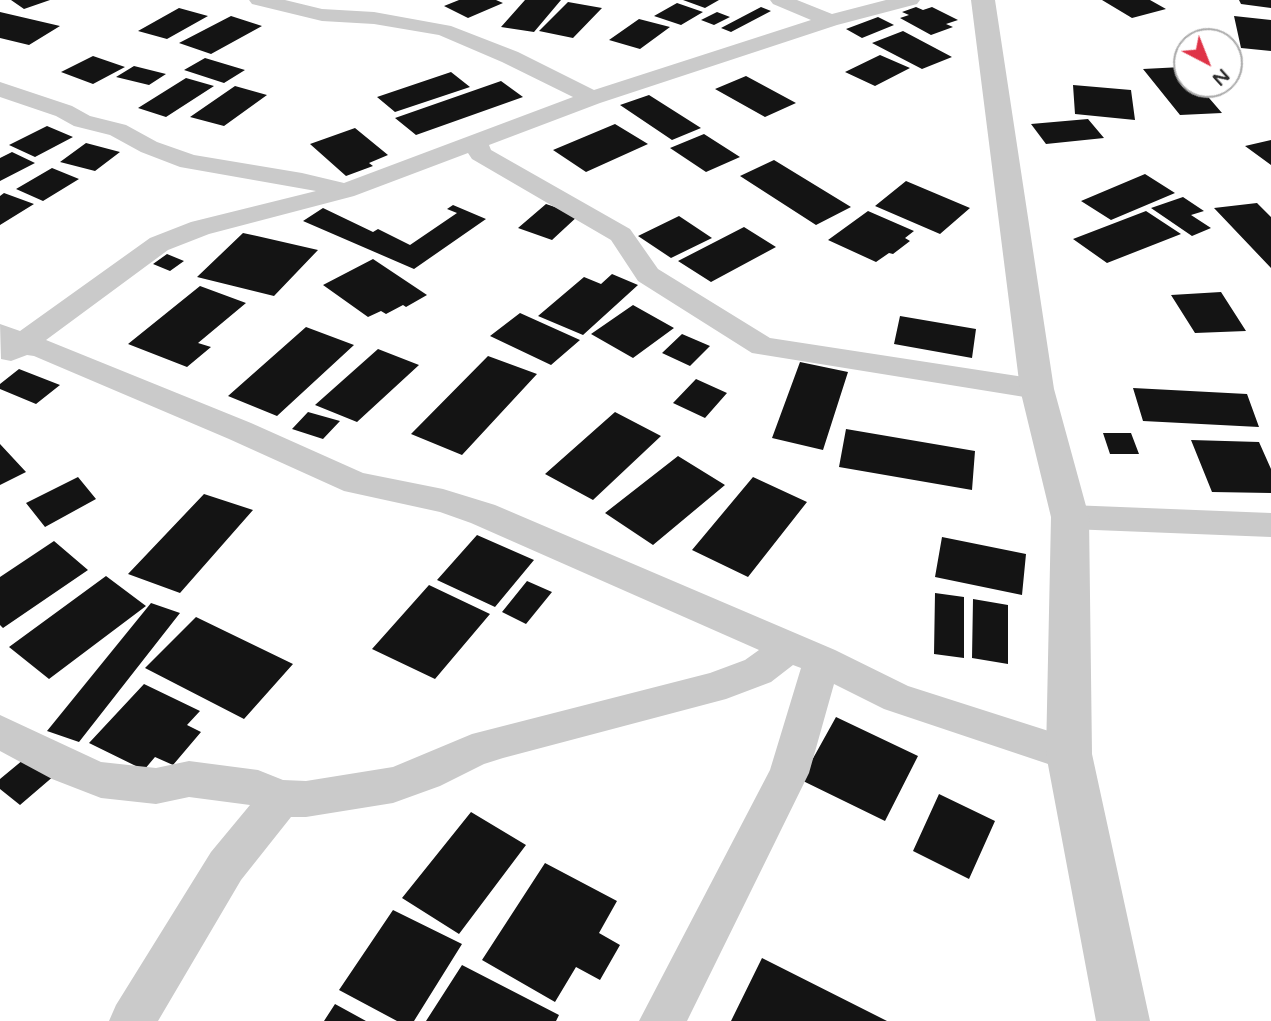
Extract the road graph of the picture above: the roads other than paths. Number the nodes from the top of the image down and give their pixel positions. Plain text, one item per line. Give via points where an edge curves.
1 (260, 0) edge
2 (780, 0) edge
3 (910, 0) edge
4 (983, 0) edge
5 (830, 21) junction
6 (0, 89) edge
7 (592, 98) junction
8 (481, 139) junction
9 (345, 191) junction
10 (8, 345) edge
11 (1037, 389) junction
12 (1070, 517) junction
13 (1271, 525) edge
14 (805, 655) junction
15 (0, 732) edge
16 (1069, 754) junction
17 (281, 798) junction
18 (132, 1021) edge
19 (662, 1021) edge
20 (1123, 1021) edge

1 - 7 street via 322,15 444,30
2 - 5 street
3 - 5 street
4 - 11 street
5 - 7 street
6 - 9 street via 118,130 189,162
7 - 8 street
8 - 9 street
8 - 11 street via 477,145 481,154 621,235 649,275 762,346
9 - 10 street via 232,219 159,244
10 - 14 street via 41,348 356,483 483,514
11 - 12 street
12 - 13 street
12 - 16 street
14 - 16 street via 950,718
14 - 17 street via 736,680 503,741 393,785 306,799
14 - 19 street via 789,773
15 - 17 street via 101,780 156,786 189,779 258,788
16 - 20 street
17 - 18 street via 226,866

